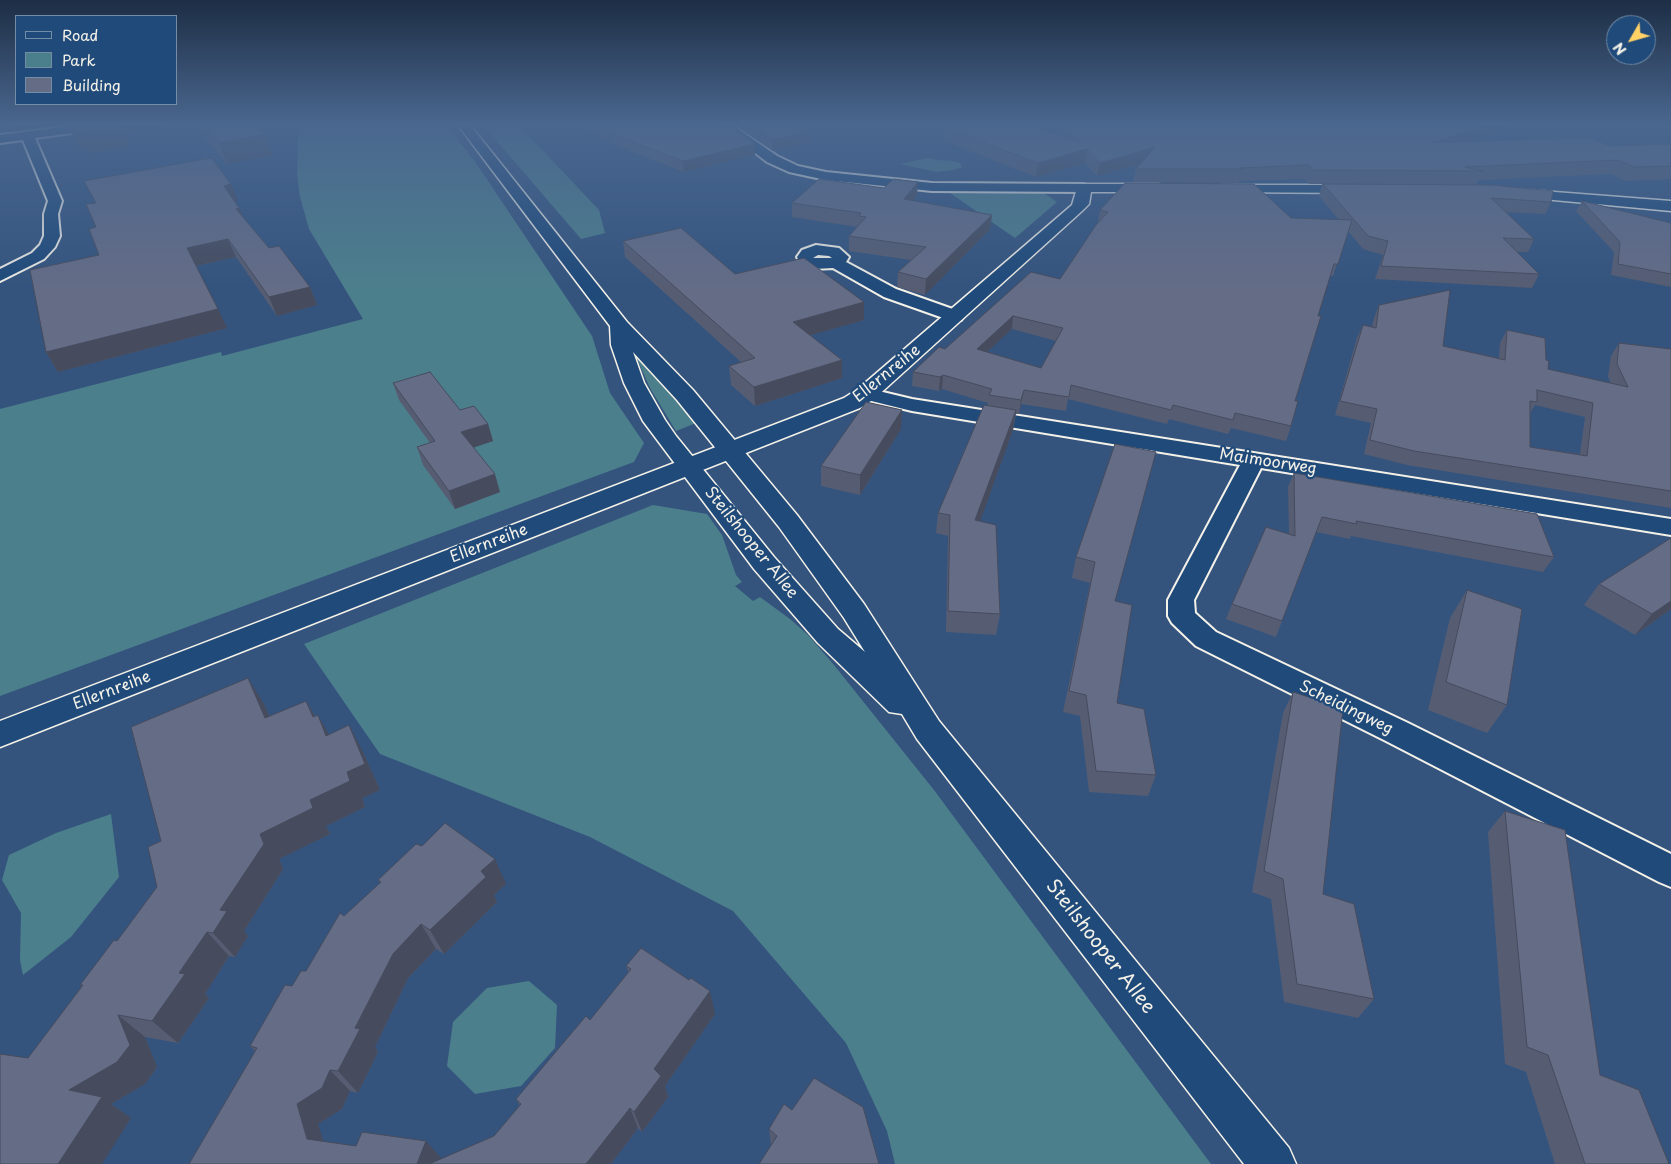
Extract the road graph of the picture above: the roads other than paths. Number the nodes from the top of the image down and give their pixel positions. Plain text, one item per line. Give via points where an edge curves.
1 (46, 179) edge
2 (508, 179) edge
3 (858, 179) edge
4 (1084, 188) junction
5 (1173, 189) edge
6 (1210, 189) edge
7 (1369, 189) edge
8 (1503, 192) edge
9 (1671, 206) edge
10 (836, 263) dead end
11 (0, 276) edge
12 (956, 316) junction
13 (620, 326) junction
14 (866, 394) junction
15 (731, 451) junction
16 (1254, 460) junction
17 (689, 467) junction
18 (1671, 527) edge
19 (928, 730) junction
20 (0, 734) edge
21 (1671, 870) edge
22 (1273, 1164) edge

1 - 11 street via 55,201 51,214 52,236 38,256
2 - 13 main road, Steilshooper Allee
3 - 4 street via 932,187
4 - 5 main road
4 - 12 main road, Ellernreihe via 1077,208
6 - 7 main road
8 - 9 main road
10 - 12 street via 905,299
12 - 14 main road, Ellernreihe
13 - 15 main road, Steilshooper Allee via 662,369
13 - 17 main road, Steilshooper Allee via 620,346 634,383 654,421
14 - 15 main road, Ellernreihe via 830,413
14 - 16 street, Maimoorweg via 921,406
15 - 17 main road, Ellernreihe
15 - 19 main road, Steilshooper Allee via 823,567
16 - 18 street, Maimoorweg
16 - 21 street, Scheidingweg via 1181,600 1182,616 1206,640
17 - 19 main road, Steilshooper Allee via 764,563 828,636
17 - 20 main road, Ellernreihe
19 - 22 main road, Steilshooper Allee

